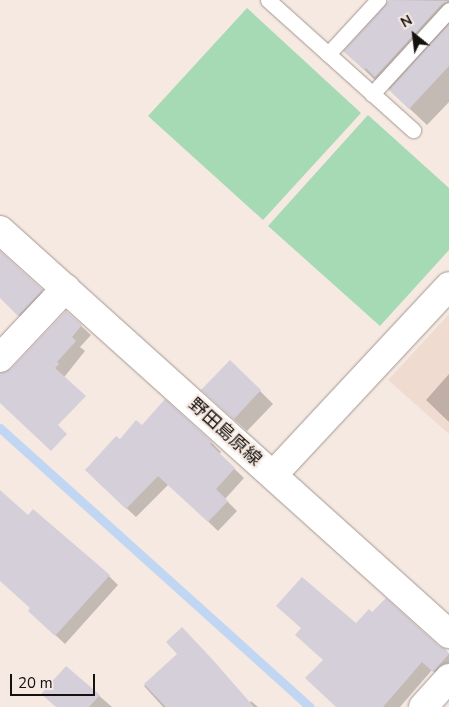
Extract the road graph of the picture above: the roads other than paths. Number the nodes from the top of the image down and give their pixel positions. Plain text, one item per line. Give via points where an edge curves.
1 (378, 0) edge
2 (272, 1) edge
3 (449, 10) edge
4 (328, 54) junction
5 (372, 94) junction
6 (413, 130) dead end
7 (0, 230) edge
8 (449, 286) edge
9 (66, 288) junction
10 (0, 358) edge
11 (273, 475) junction
12 (449, 634) edge
13 (449, 678) edge
14 (423, 707) edge

1 - 4 lane
2 - 4 lane
3 - 5 lane
4 - 5 lane
5 - 6 lane
7 - 9 main road, 野田島原線
8 - 11 main road
9 - 10 main road
9 - 11 main road, 野田島原線
11 - 12 main road, 野田島原線
13 - 14 main road

